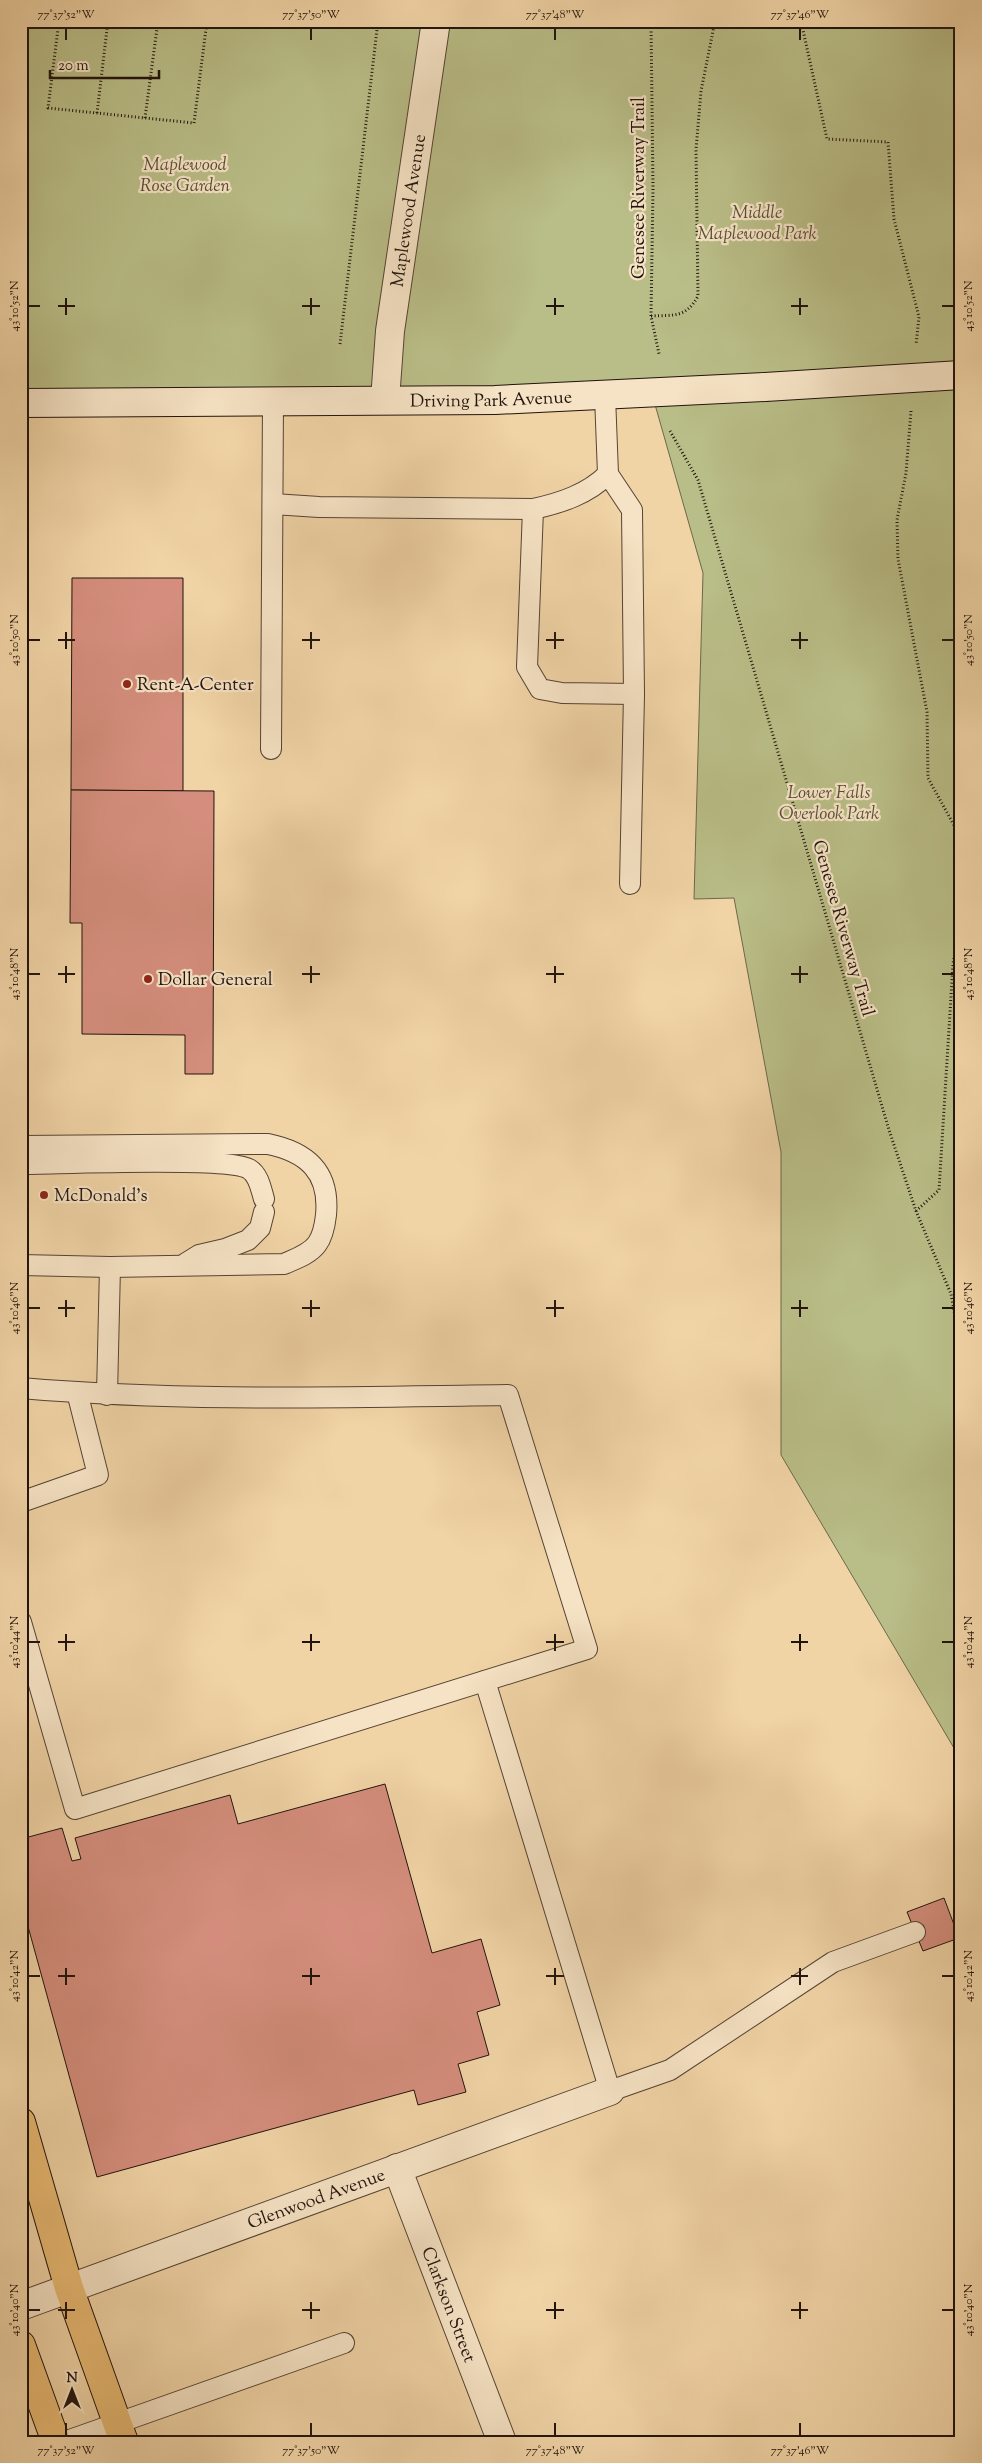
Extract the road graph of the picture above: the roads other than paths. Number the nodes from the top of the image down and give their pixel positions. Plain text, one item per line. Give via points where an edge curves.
1 (436, 21) edge
2 (961, 375) edge
3 (605, 396) junction
4 (385, 400) junction
5 (273, 401) junction
6 (21, 403) edge
7 (608, 474) junction
8 (273, 504) junction
9 (533, 509) junction
10 (634, 694) junction
11 (271, 749) dead end
12 (630, 884) dead end
13 (21, 1146) edge
14 (21, 1164) edge
15 (21, 1265) edge
16 (110, 1267) junction
17 (180, 1267) junction
18 (21, 1388) edge
19 (77, 1392) junction
20 (107, 1395) junction
21 (21, 1502) edge
22 (21, 1622) edge
23 (485, 1681) junction
24 (915, 1932) dead end
25 (610, 2091) junction
26 (22, 2129) edge
27 (397, 2168) junction
28 (69, 2288) junction
29 (21, 2306) edge
30 (344, 2343) dead end
31 (21, 2345) edge
32 (120, 2432) edge
33 (56, 2442) edge
34 (64, 2442) edge
35 (502, 2442) edge

1 - 4 street, Maplewood Avenue via 390,331
2 - 3 street, Driving Park Avenue, bridge
3 - 4 street, Driving Park Avenue
3 - 7 lane
4 - 5 street, Driving Park Avenue
5 - 6 street, Driving Park Avenue
5 - 8 lane
7 - 9 lane via 568,500
7 - 10 lane via 632,510
8 - 9 lane
8 - 11 lane
9 - 10 lane via 527,667 540,690
10 - 12 lane
13 - 17 lane via 268,1144 294,1152 316,1168 325,1186 325,1225 317,1244 302,1256 284,1264
14 - 17 lane via 200,1163 250,1169 260,1182 264,1206 260,1228 248,1240 199,1255
15 - 16 lane
16 - 17 lane
16 - 20 lane
18 - 19 lane
19 - 20 lane
19 - 21 lane via 98,1475
20 - 23 lane via 266,1398 508,1395 587,1649
22 - 23 lane via 75,1810
23 - 25 lane
24 - 25 lane via 833,1962 670,2070
25 - 27 street, Glenwood Avenue
26 - 28 main road
27 - 28 street, Glenwood Avenue
27 - 35 street, Clarkson Street
28 - 29 street, Glenwood Avenue
28 - 32 main road
30 - 32 lane
31 - 33 main road
32 - 34 lane

